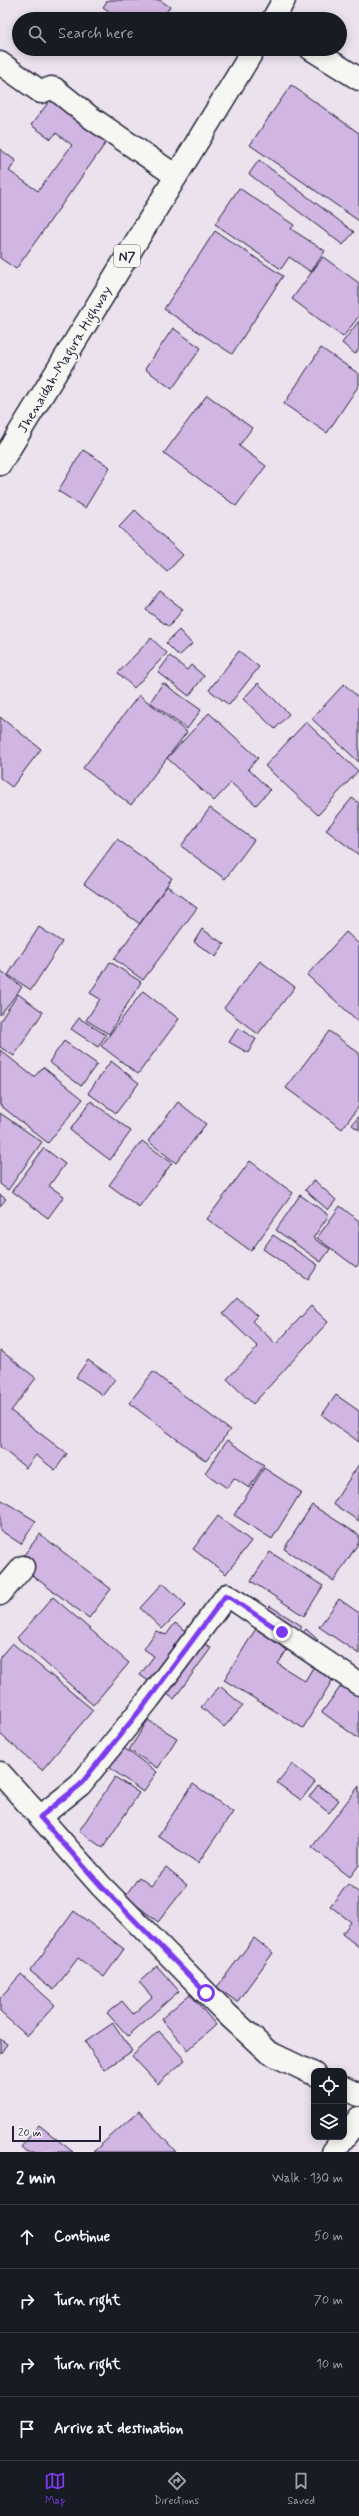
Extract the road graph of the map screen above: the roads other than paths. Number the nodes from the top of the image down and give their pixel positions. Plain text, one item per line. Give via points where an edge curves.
1 (284, 0) edge
2 (277, 12) edge
3 (250, 56) edge
4 (322, 56) edge
5 (0, 63) edge
6 (359, 79) edge
7 (176, 176) junction
8 (0, 464) edge
9 (23, 1566) dead end
10 (0, 1594) edge
11 (359, 1684) edge
12 (0, 1773) edge
13 (40, 1817) junction
14 (311, 2073) edge
15 (347, 2089) edge
16 (359, 2095) edge
17 (359, 2118) edge
18 (333, 2152) edge

1 - 2 main road
3 - 7 main road, Jhenaidah-Magura Highway / N7
4 - 6 main road
5 - 7 main road via 41,92 55,89 90,117
7 - 8 main road, Jhenaidah-Magura Highway / N7
9 - 10 main road
11 - 13 main road via 226,1595 149,1699 80,1785
12 - 13 main road
13 - 14 main road via 101,1886 227,2014 268,2052
15 - 16 main road
17 - 18 main road

